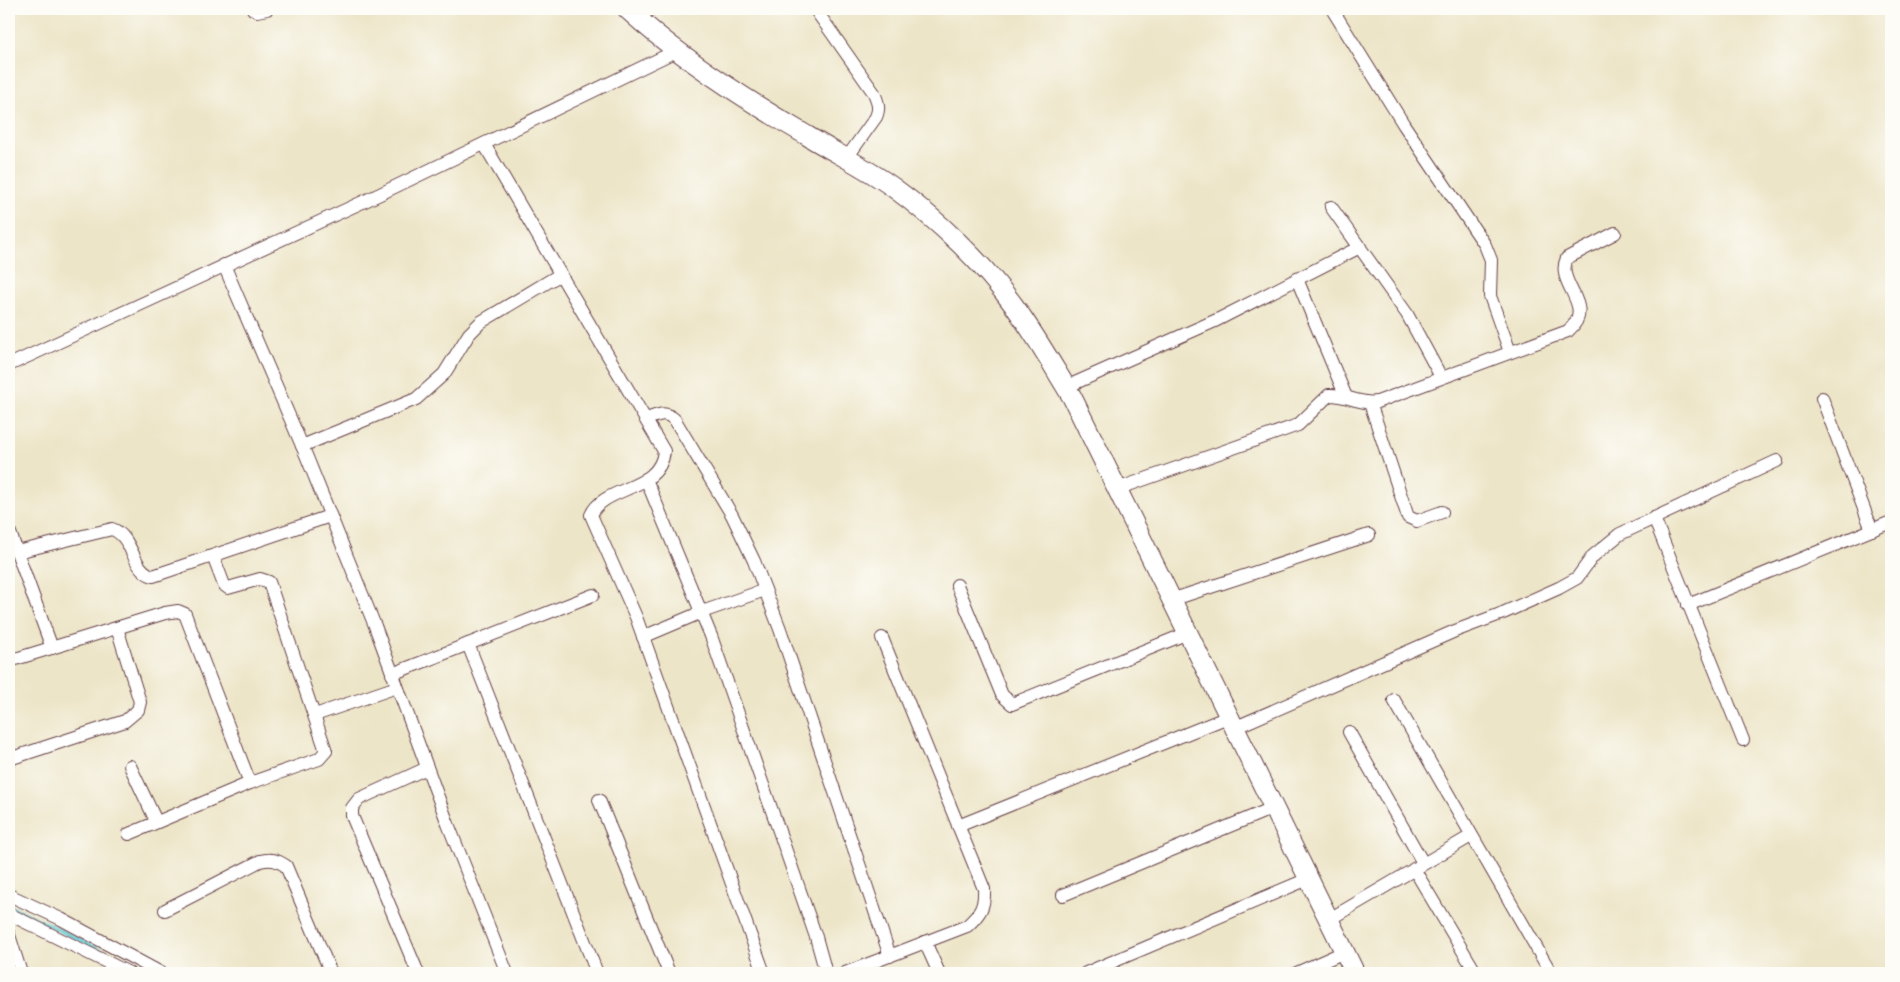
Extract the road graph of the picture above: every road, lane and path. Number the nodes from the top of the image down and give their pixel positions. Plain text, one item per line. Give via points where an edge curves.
1 (253, 9) edge
2 (267, 9) edge
3 (815, 9) edge
4 (1332, 9) edge
5 (638, 12) edge
6 (678, 50) junction
7 (484, 144) junction
8 (846, 159) junction
9 (1331, 207) dead end
10 (1615, 233) dead end
11 (1360, 247) junction
12 (224, 265) junction
13 (561, 274) junction
14 (1297, 279) junction
15 (1510, 352) junction
16 (9, 365) edge
17 (1441, 377) junction
18 (1066, 387) junction
19 (1346, 397) junction
20 (1822, 398) dead end
21 (1370, 403) junction
22 (647, 420) junction
23 (302, 446) junction
24 (1777, 461) dead end
25 (646, 479) junction
26 (1117, 489) junction
27 (1442, 512) dead end
28 (330, 516) junction
29 (1654, 518) junction
30 (1891, 522) edge
31 (9, 530) edge
32 (1872, 530) junction
33 (1369, 535) dead end
34 (17, 552) junction
35 (213, 556) junction
36 (957, 585) dead end
37 (766, 590) junction
38 (593, 595) dead end
39 (1171, 600) junction
40 (1688, 605) junction
41 (702, 612) junction
42 (117, 628) junction
43 (1188, 634) junction
44 (644, 637) junction
45 (882, 638) dead end
46 (468, 644) junction
47 (52, 648) junction
48 (9, 662) edge
49 (392, 674) junction
50 (397, 686) junction
51 (1394, 700) dead end
52 (315, 715) junction
53 (1231, 722) junction
54 (1349, 732) dead end
55 (1743, 740) dead end
56 (9, 759) edge
57 (130, 766) dead end
58 (427, 768) junction
59 (250, 783) junction
60 (599, 800) dead end
61 (1273, 808) junction
62 (156, 821) junction
63 (958, 826) junction
64 (129, 834) dead end
65 (1471, 836) junction
66 (1419, 866) junction
67 (1308, 879) junction
68 (9, 895) edge
69 (1064, 895) dead end
70 (165, 910) dead end
71 (9, 914) edge
72 (1328, 920) junction
73 (9, 935) edge
74 (925, 942) junction
75 (1344, 952) junction
76 (890, 956) junction
77 (21, 973) edge
78 (129, 973) edge
79 (162, 973) edge
80 (332, 973) edge
81 (418, 973) edge
82 (507, 973) edge
83 (597, 973) edge
84 (669, 973) edge
85 (764, 973) edge
86 (826, 973) edge
87 (846, 973) edge
88 (939, 973) edge
89 (1086, 973) edge
90 (1297, 973) edge
91 (1356, 973) edge
92 (1476, 973) edge
93 (1551, 973) edge

1 - 2 street via 257,12
3 - 8 street via 878,103 876,117
4 - 15 street via 1404,125 1485,245 1491,260 1490,296
5 - 6 street
6 - 7 street
6 - 8 street via 757,107
7 - 12 street
7 - 13 street
8 - 18 street via 893,187 970,255 1014,305
9 - 11 street
10 - 15 street via 1572,254 1564,264 1580,312 1577,324 1568,331
11 - 14 street
11 - 17 street via 1407,314
12 - 16 street
12 - 23 street
13 - 22 street
13 - 23 street via 481,322 468,334 444,374 416,399
14 - 18 street via 1217,320
14 - 19 street
15 - 17 street
17 - 21 street
18 - 26 street
19 - 21 street
19 - 26 street via 1337,394 1325,397 1298,426
20 - 32 street
21 - 27 street via 1408,517 1416,521
22 - 25 street via 664,451 659,468
22 - 37 street via 664,413 675,420 732,515
23 - 28 street
24 - 29 street
25 - 41 street
25 - 44 street via 598,504 591,515
26 - 39 street
28 - 35 street
28 - 49 street
29 - 40 street
29 - 53 street via 1605,544 1577,578 1559,588
30 - 32 street
31 - 34 street
32 - 40 street
33 - 39 street
34 - 35 street via 112,529 125,537 147,575 153,576
34 - 47 street
35 - 52 street via 228,588 260,580 269,582
36 - 43 street via 1002,695 1012,704
37 - 41 street
37 - 76 street
38 - 46 street
39 - 43 street
40 - 55 street
41 - 44 street
41 - 86 street
42 - 47 street
42 - 56 street via 140,702 138,710 126,721
42 - 59 street via 165,613 178,611 185,614
43 - 53 street
44 - 85 street
45 - 63 street
46 - 49 street
46 - 83 street
47 - 48 street
49 - 50 street
50 - 52 street
50 - 58 street
51 - 65 street
52 - 59 street via 326,748 324,755
53 - 61 street
53 - 63 street
54 - 66 street
57 - 62 street
58 - 81 street via 359,799 352,808 352,816
58 - 82 street
59 - 62 street
60 - 84 street
61 - 67 street
61 - 69 street
62 - 64 street
63 - 74 street via 984,889 984,904 979,916 967,926
65 - 66 street
65 - 93 street
66 - 72 street
66 - 92 street
67 - 72 street
67 - 89 street
68 - 79 street
70 - 80 street via 260,861 278,860 286,866
71 - 78 street
72 - 75 street
73 - 77 street
74 - 76 street
74 - 88 street
75 - 90 street
75 - 91 street
76 - 87 street

